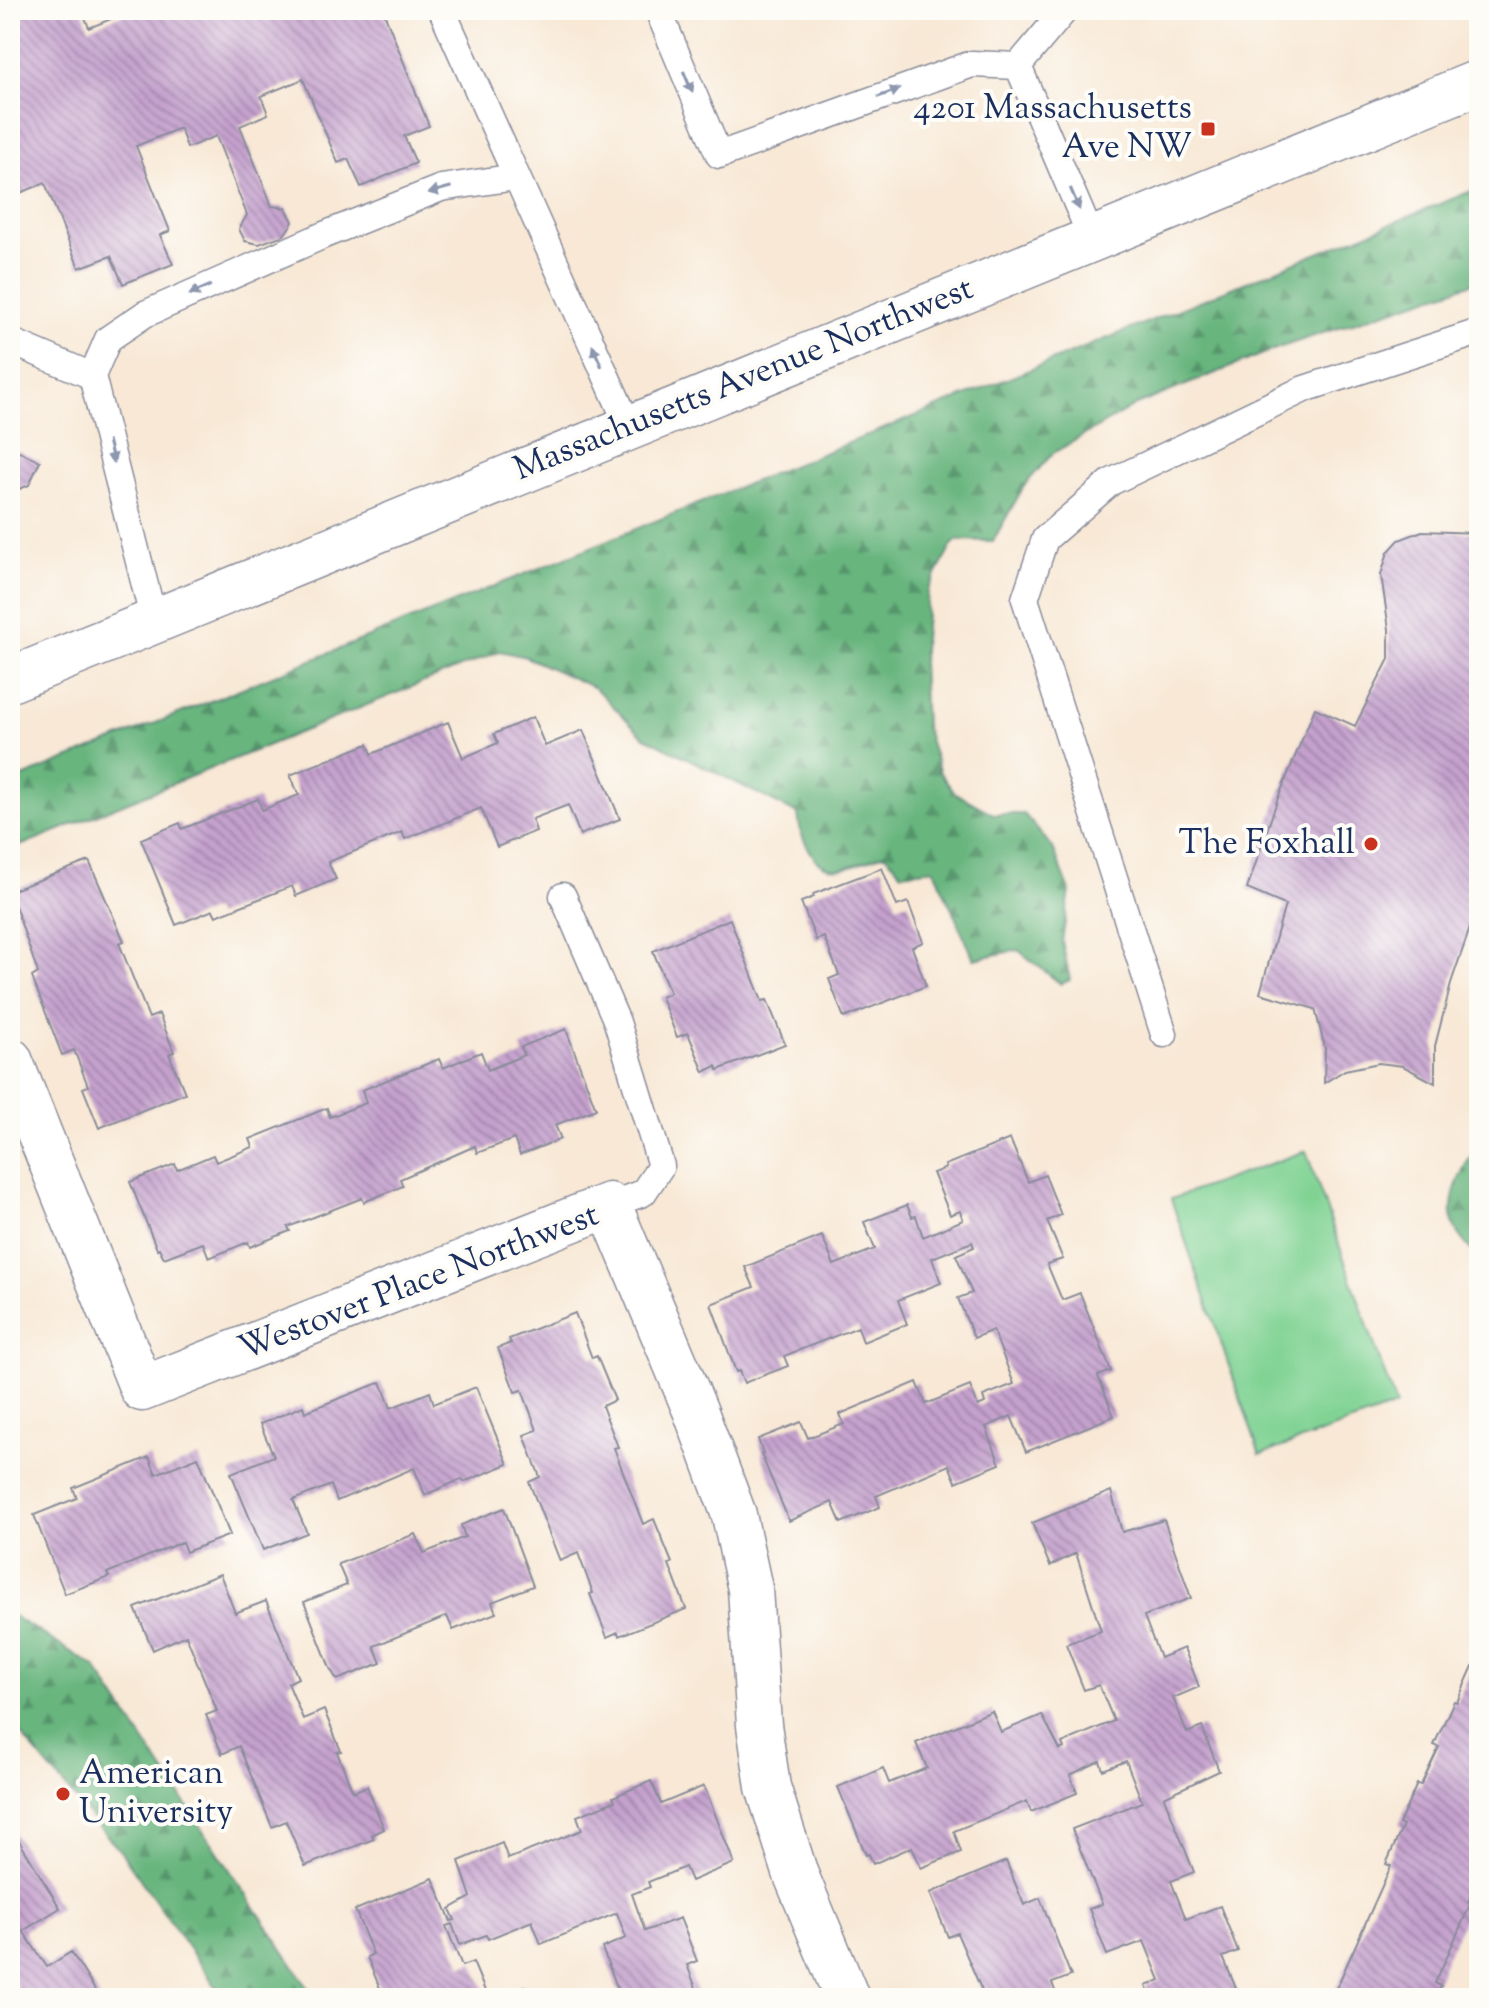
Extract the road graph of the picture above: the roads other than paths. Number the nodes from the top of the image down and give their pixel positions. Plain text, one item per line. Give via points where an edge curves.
1 (442, 10) edge
2 (658, 10) edge
3 (1065, 10) edge
4 (1018, 66) junction
5 (1479, 82) edge
6 (516, 177) junction
7 (1092, 239) junction
8 (1479, 332) edge
9 (10, 341) edge
10 (92, 376) junction
11 (629, 427) junction
12 (154, 621) junction
13 (10, 680) edge
14 (563, 896) dead end
15 (1164, 1034) dead end
16 (10, 1060) edge
17 (609, 1205) junction
18 (847, 1998) edge

1 - 6 lane
2 -> 4 lane via 719,155 972,64
3 - 4 lane
4 -> 7 lane
5 - 7 street, Massachusetts Avenue Northwest
6 -> 10 lane via 441,188 145,314 108,339
11 -> 6 lane
7 - 11 street, Massachusetts Avenue Northwest
8 - 15 lane via 1290,396 1111,482 1045,539 1025,599
9 - 10 lane
10 -> 12 lane
11 - 12 street, Massachusetts Avenue Northwest
12 - 13 street, Massachusetts Avenue Northwest
14 - 17 lane via 617,1022 661,1166 643,1193
16 - 17 street, Westover Place Northwest via 142,1389
17 - 18 street, Westover Place Northwest via 734,1515 750,1589 768,1787 796,1875

